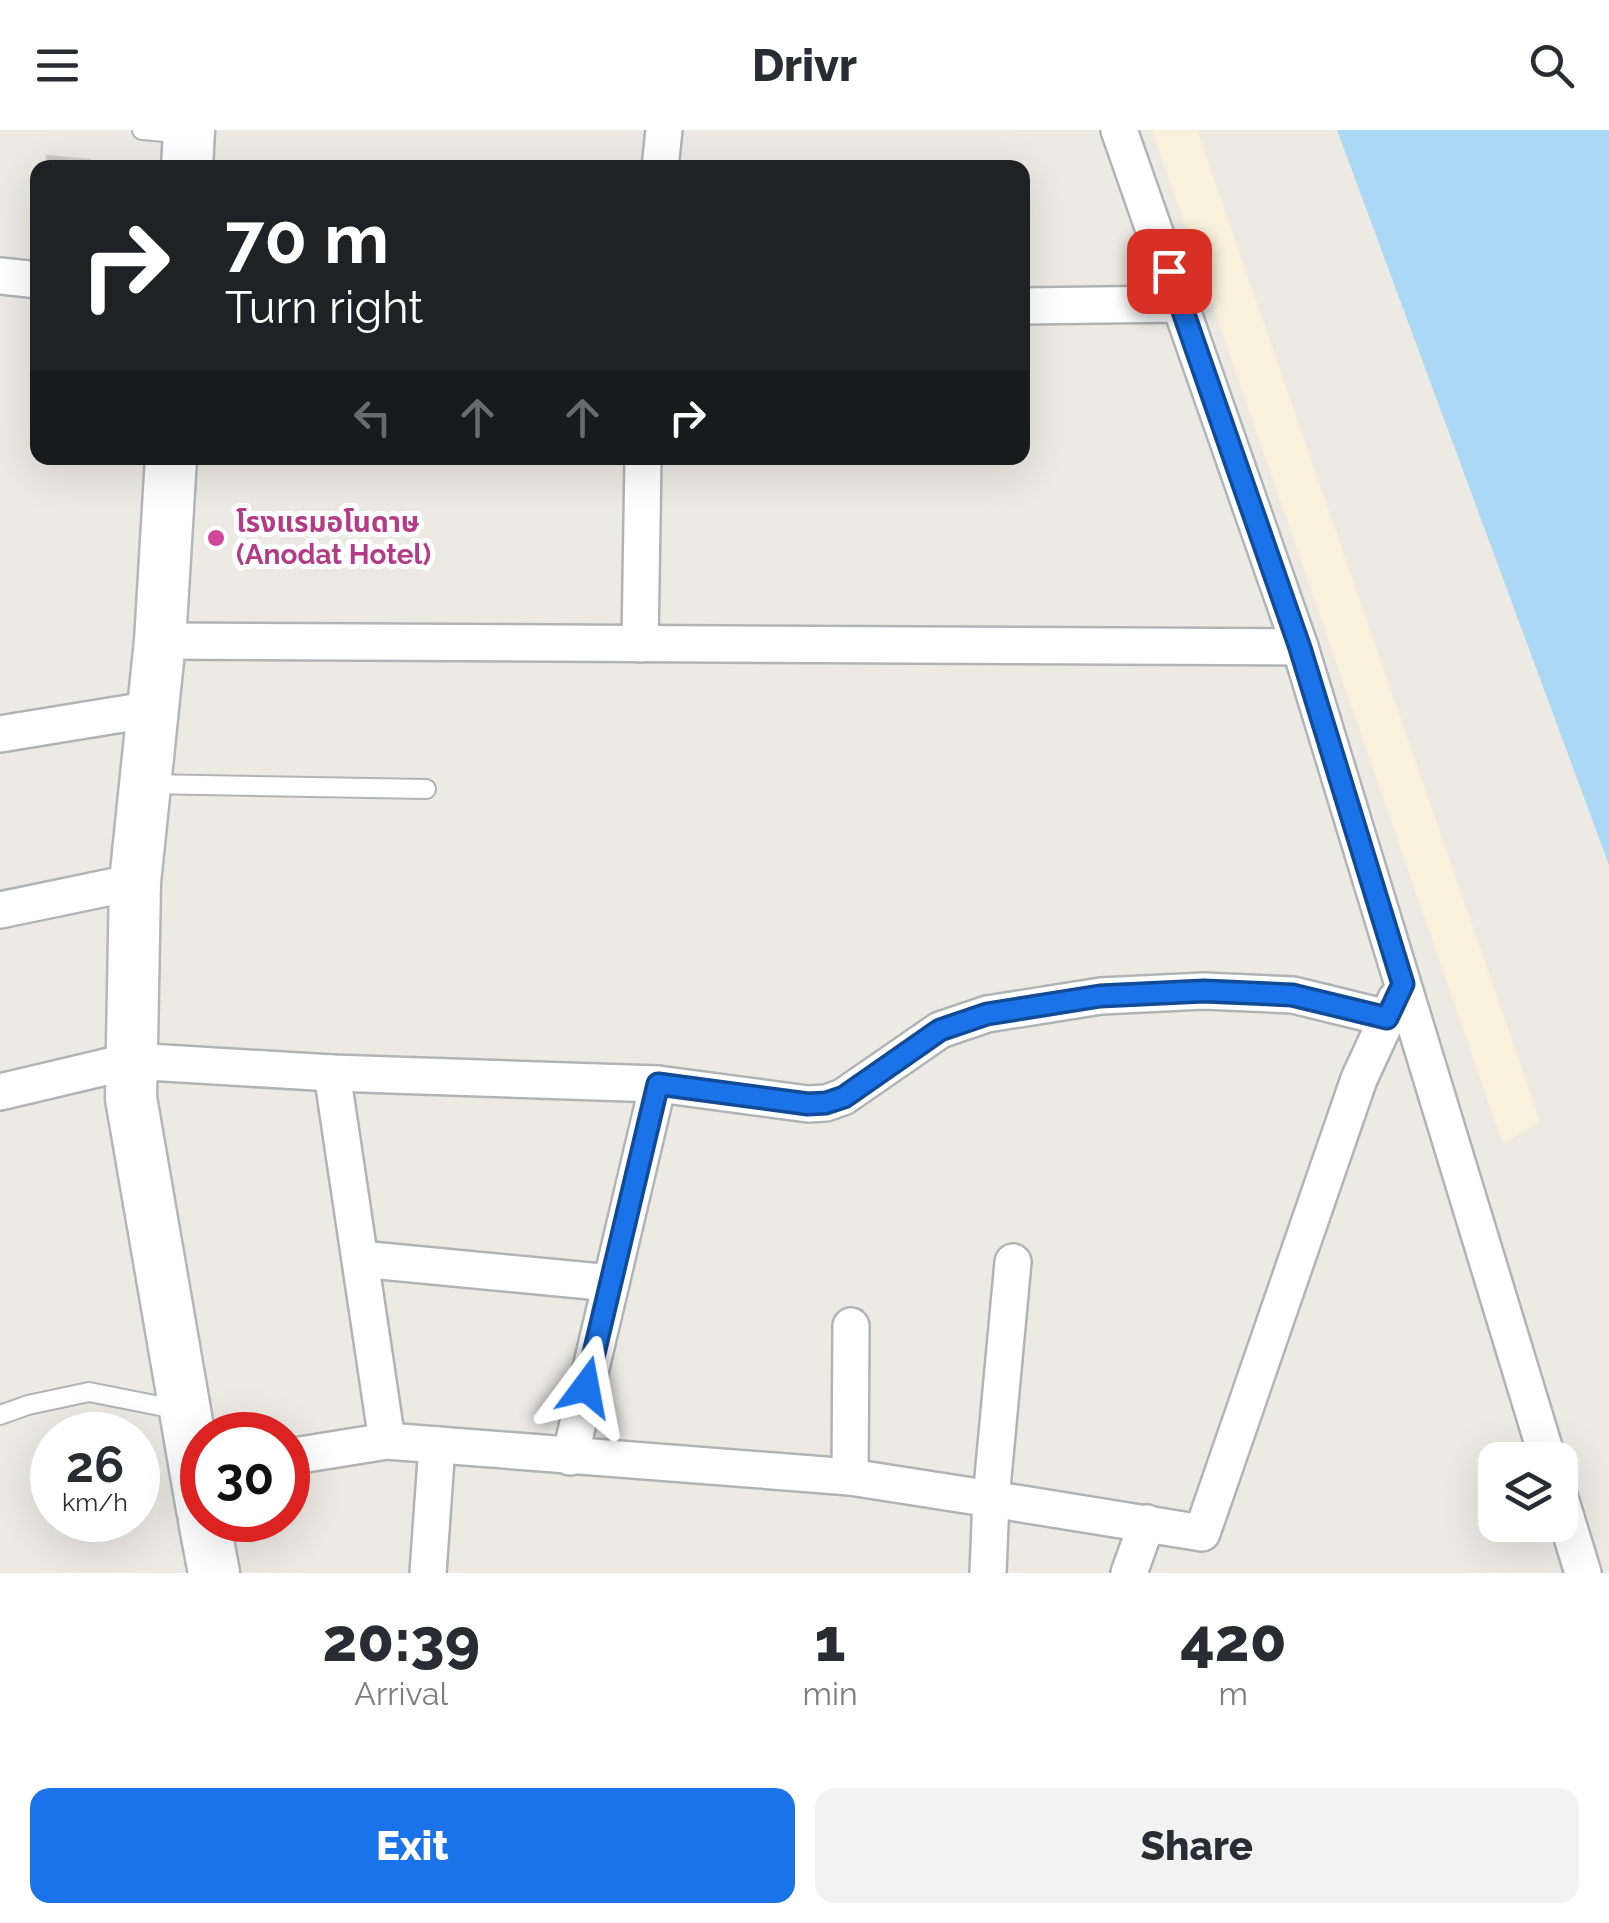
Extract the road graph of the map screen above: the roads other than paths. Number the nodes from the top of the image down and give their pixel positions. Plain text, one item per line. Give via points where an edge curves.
1 (664, 130) edge
2 (1119, 130) edge
3 (661, 160) edge
4 (0, 276) edge
5 (30, 279) edge
6 (1181, 304) junction
7 (1030, 306) edge
8 (171, 465) edge
9 (642, 465) edge
10 (160, 641) junction
11 (640, 644) junction
12 (1300, 648) junction
13 (153, 708) junction
14 (0, 734) edge
15 (146, 784) junction
16 (426, 789) dead end
17 (135, 882) junction
18 (0, 910) edge
19 (1403, 984) junction
20 (1387, 1018) junction
21 (132, 1061) junction
22 (332, 1073) junction
23 (658, 1084) junction
24 (0, 1092) edge
25 (360, 1259) junction
26 (1013, 1262) dead end
27 (611, 1282) junction
28 (850, 1326) dead end
29 (186, 1411) joint
30 (0, 1415) edge
31 (387, 1441) junction
32 (1543, 1442) edge
33 (438, 1445) junction
34 (310, 1453) edge
35 (570, 1457) junction
36 (850, 1477) junction
37 (991, 1499) junction
38 (1147, 1523) junction
39 (208, 1542) edge
40 (1573, 1542) edge
41 (214, 1573) edge
42 (428, 1573) edge
43 (988, 1573) edge
44 (1130, 1573) edge
45 (1583, 1573) edge

1 - 3 street
2 - 6 street
4 - 5 street
6 - 7 street
6 - 12 street
8 - 10 main road
9 - 11 street
10 - 11 street
10 - 13 main road
11 - 12 street
12 - 19 street
13 - 14 street
13 - 15 main road
15 - 16 lane
15 - 17 main road
17 - 18 street
17 - 21 main road
19 - 20 street
19 - 32 street
20 - 23 street via 1292,995 1100,996 987,1014 940,1030 826,1103
20 - 38 street via 1359,1079 1202,1533
21 - 22 street
21 - 24 street
21 - 29 main road via 131,1098
22 - 23 street
22 - 25 street
23 - 27 street
25 - 27 street
25 - 31 street
26 - 37 street
27 - 35 street
28 - 36 street
29 - 30 lane via 89,1392
31 - 33 street
31 - 34 street
33 - 35 street
33 - 42 street
35 - 36 street
36 - 37 street
37 - 38 street
37 - 43 street
38 - 44 street
39 - 41 main road
40 - 45 street

